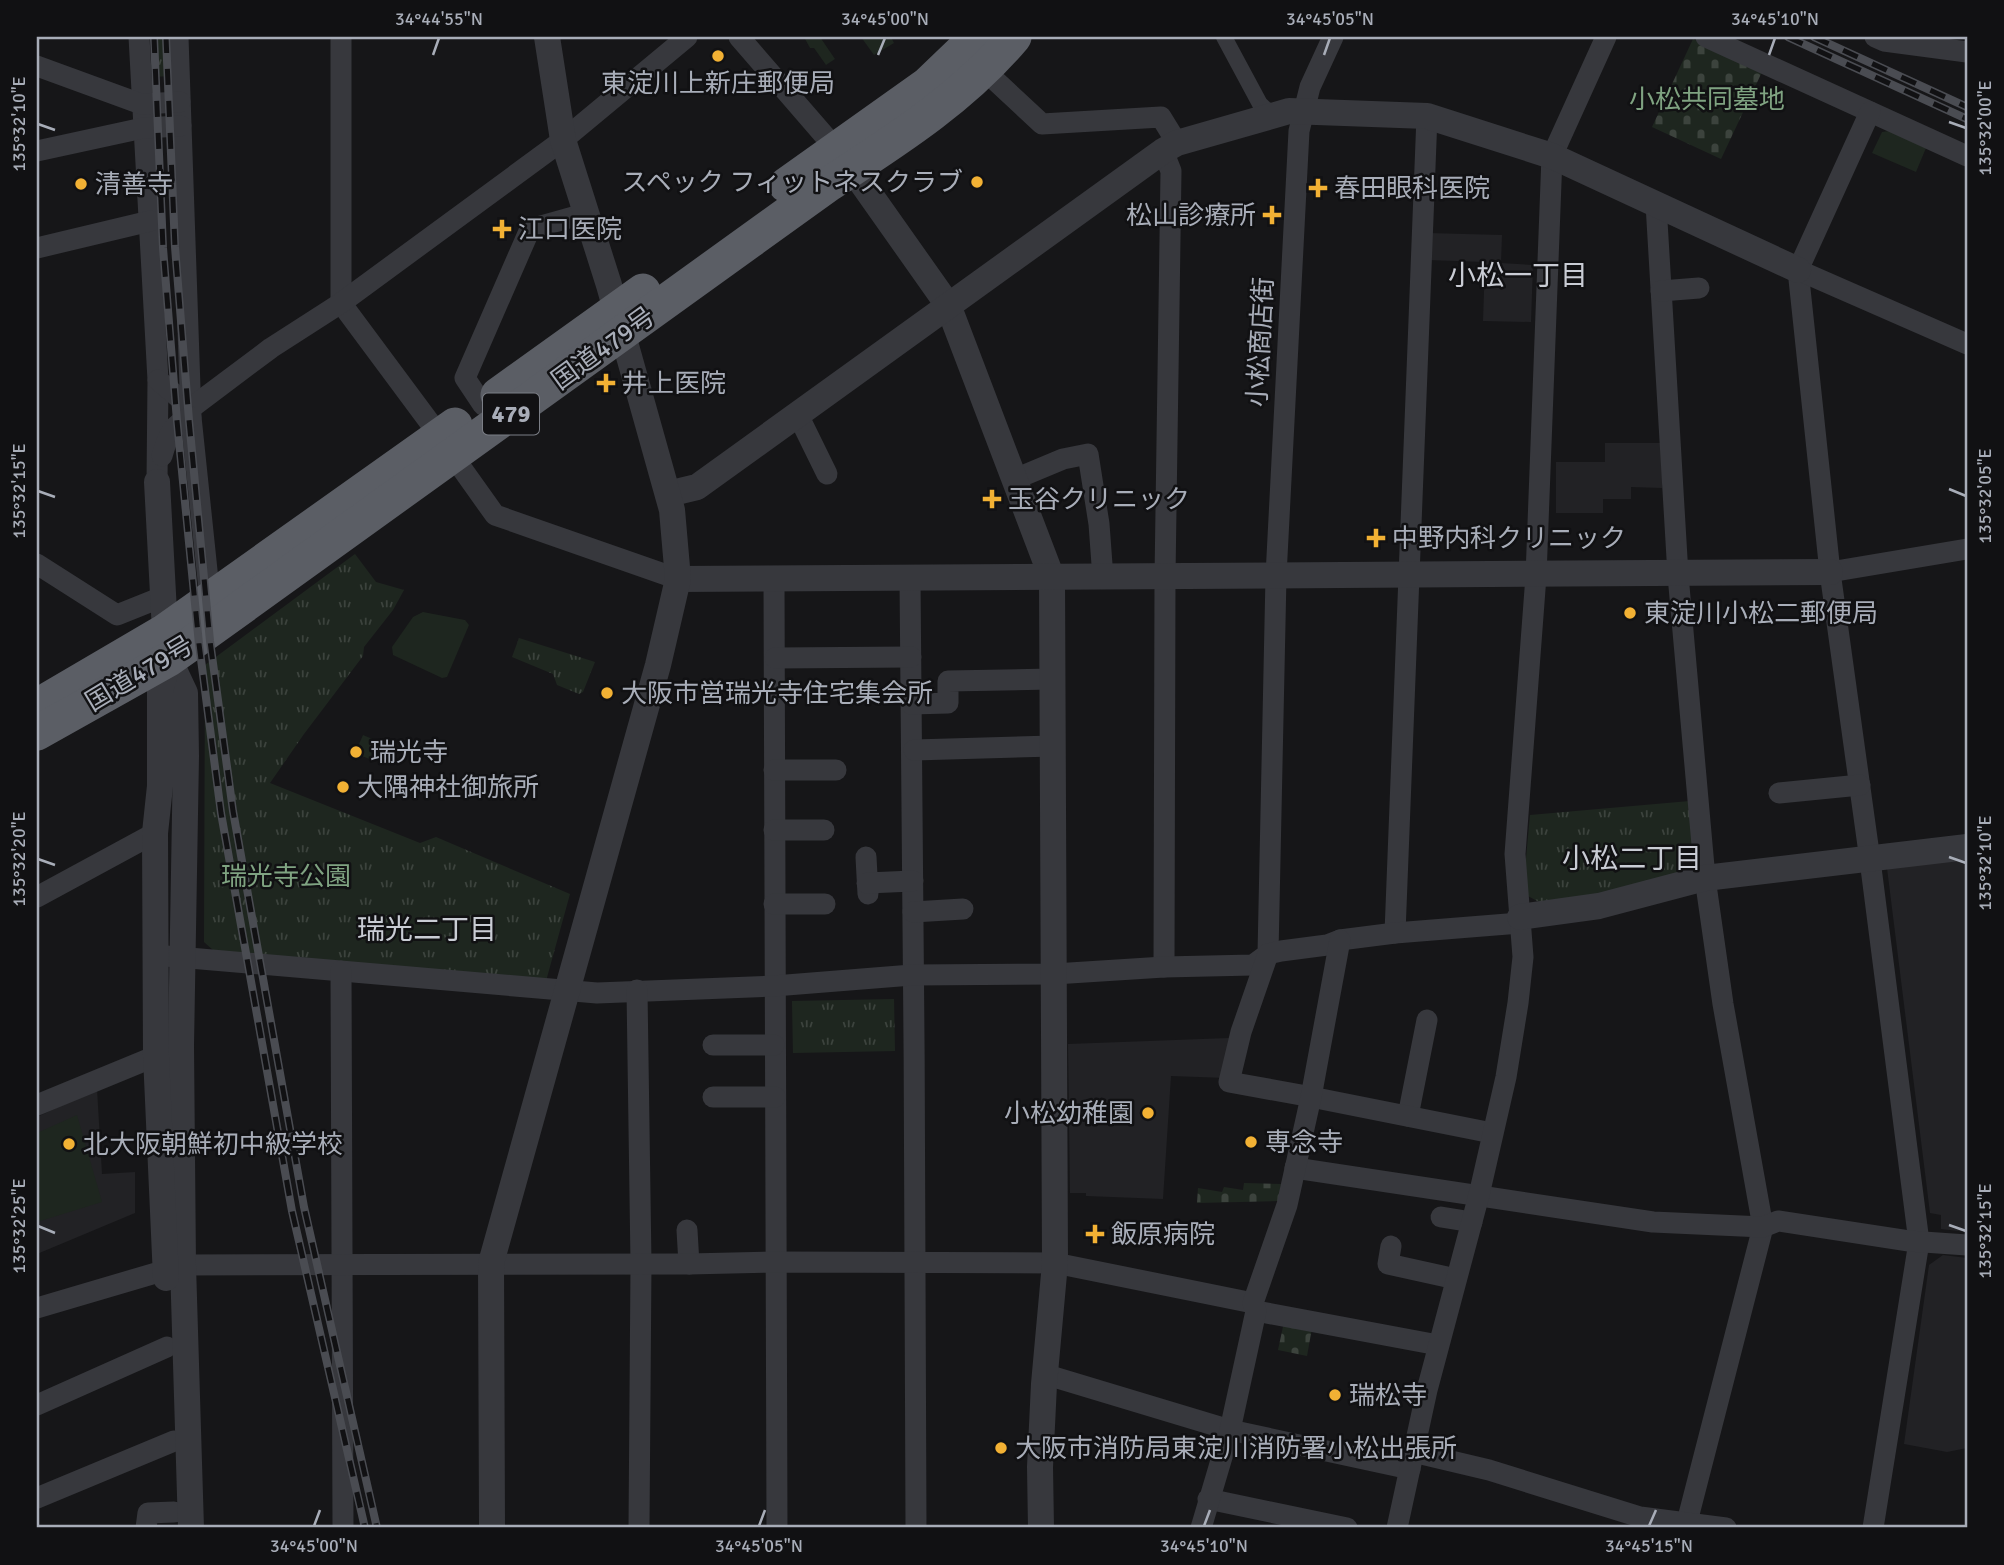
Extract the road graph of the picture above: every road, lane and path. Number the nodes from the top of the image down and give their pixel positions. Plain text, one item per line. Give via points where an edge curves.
1 (139, 37) edge
2 (178, 37) edge
3 (341, 37) edge
4 (547, 37) edge
5 (687, 37) edge
6 (739, 37) edge
7 (1014, 37) edge
8 (1224, 37) edge
9 (1334, 37) edge
10 (1606, 37) edge
11 (1706, 37) edge
12 (1875, 37) edge
13 (1967, 52) edge
14 (980, 53) edge
15 (37, 65) edge
16 (180, 102) junction
17 (141, 104) junction
18 (1303, 111) junction
19 (1870, 112) junction
20 (1273, 116) junction
21 (1427, 116) junction
22 (181, 126) junction
23 (142, 128) junction
24 (563, 140) junction
25 (1170, 147) junction
26 (37, 151) edge
27 (1552, 156) junction
28 (1967, 156) edge
29 (844, 159) junction
30 (1656, 204) junction
31 (587, 213) junction
32 (150, 221) junction
33 (37, 248) edge
34 (1798, 270) junction
35 (1699, 288) dead end
36 (1661, 291) junction
37 (341, 303) junction
38 (948, 304) junction
39 (618, 322) junction
40 (1967, 344) edge
41 (158, 380) junction
42 (483, 405) junction
43 (191, 413) junction
44 (798, 415) junction
45 (446, 446) junction
46 (827, 474) dead end
47 (1015, 479) junction
48 (157, 482) junction
49 (668, 494) junction
50 (1967, 549) edge
51 (37, 564) edge
52 (1830, 572) junction
53 (1678, 575) junction
54 (1276, 576) junction
55 (1409, 576) junction
56 (1536, 576) junction
57 (1164, 577) junction
58 (911, 578) junction
59 (1052, 578) junction
60 (1103, 578) junction
61 (678, 579) junction
62 (774, 579) junction
63 (209, 599) junction
64 (165, 629) junction
65 (911, 657) junction
66 (775, 658) junction
67 (1051, 679) junction
68 (911, 704) junction
69 (37, 706) edge
70 (37, 733) edge
71 (1053, 746) junction
72 (914, 750) junction
73 (836, 770) dead end
74 (774, 771) junction
75 (1860, 785) junction
76 (1779, 793) dead end
77 (774, 830) junction
78 (824, 830) dead end
79 (155, 833) junction
80 (1967, 847) edge
81 (866, 857) dead end
82 (1870, 860) junction
83 (1705, 878) junction
84 (913, 881) junction
85 (37, 897) edge
86 (774, 904) junction
87 (825, 904) dead end
88 (963, 909) dead end
89 (913, 912) junction
90 (1520, 920) junction
91 (1395, 933) junction
92 (1340, 940) junction
93 (1268, 954) junction
94 (170, 956) junction
95 (1164, 967) junction
96 (341, 971) junction
97 (1054, 974) junction
98 (912, 975) junction
99 (774, 986) junction
100 (637, 990) junction
101 (566, 991) junction
102 (1427, 1020) dead end
103 (713, 1045) dead end
104 (774, 1045) junction
105 (156, 1056) junction
106 (713, 1097) dead end
107 (775, 1097) junction
108 (1311, 1097) junction
109 (37, 1105) edge
110 (1408, 1116) junction
111 (1492, 1133) junction
112 (1295, 1168) junction
113 (1479, 1195) junction
114 (1441, 1217) dead end
115 (1472, 1222) junction
116 (1763, 1227) junction
117 (687, 1230) dead end
118 (1919, 1242) junction
119 (1967, 1245) edge
120 (1391, 1246) dead end
121 (776, 1262) junction
122 (915, 1262) junction
123 (491, 1263) junction
124 (1055, 1263) junction
125 (640, 1264) junction
126 (689, 1264) junction
127 (341, 1266) junction
128 (174, 1268) junction
129 (1456, 1279) junction
130 (1255, 1307) junction
131 (37, 1308) edge
132 (1438, 1345) junction
133 (167, 1347) junction
134 (1044, 1374) junction
135 (37, 1405) edge
136 (1230, 1430) junction
137 (174, 1441) junction
138 (1412, 1460) junction
139 (37, 1498) edge
140 (1208, 1499) junction
141 (1606, 1518) edge
142 (1687, 1522) junction
143 (180, 1523) edge
144 (146, 1528) edge
145 (344, 1528) edge
146 (492, 1528) edge
147 (639, 1528) edge
148 (777, 1528) edge
149 (916, 1528) edge
150 (1041, 1528) edge
151 (1201, 1528) edge
152 (1347, 1528) edge
153 (1397, 1528) edge
154 (1726, 1528) edge
155 (1873, 1528) edge

1 - 17 street
2 - 16 street
3 - 37 street
4 - 24 street
5 - 24 street
6 - 29 street
7 - 14 highway, 国道479号 / 479
8 - 20 street via 1260,104
9 - 18 street, 小松商店街
10 - 27 street
11 - 19 street
12 - 13 street
14 - 25 street via 1042,124 1161,117
14 - 29 highway, 国道479号 / 479 via 948,102
15 - 17 street
16 - 17 street
16 - 22 street
17 - 23 street
18 - 20 street
18 - 21 street
18 - 54 street, 小松商店街 via 1298,131
19 - 28 street
19 - 34 street
20 - 25 street
21 - 27 street
21 - 55 street
22 - 23 street
22 - 43 street
23 - 26 street
23 - 32 street
24 - 31 street
24 - 37 street
25 - 38 street
25 - 57 street
27 - 30 street
27 - 56 street
29 - 38 street
29 - 39 highway, 国道479号 / 479
30 - 34 street
30 - 36 street
31 - 39 street
31 - 42 street via 530,229 465,377
32 - 33 street
32 - 41 street
34 - 40 street
34 - 52 street
35 - 36 street
36 - 53 street
37 - 43 street via 271,348
37 - 45 street
38 - 44 street
38 - 47 street
39 - 42 highway, 国道479号 / 479
39 - 45 highway, 国道479号 / 479
39 - 49 street
41 - 43 street
41 - 48 street
42 - 45 highway, 国道479号 / 479
43 - 48 street via 170,431
43 - 63 street
44 - 46 street
44 - 49 street via 697,487
45 - 61 street via 495,515
45 - 63 highway, 国道479号 / 479
45 - 64 highway, 国道479号 / 479
47 - 59 street
47 - 60 street via 1088,454
48 - 64 street
49 - 61 street
50 - 52 street
51 - 64 street via 117,615
52 - 53 street
52 - 75 street
53 - 56 street
53 - 83 street
54 - 55 street
54 - 57 street
54 - 93 street, 小松商店街
55 - 56 street
55 - 91 street
56 - 90 street via 1515,854
57 - 60 street
57 - 95 street
58 - 59 street
58 - 62 street
58 - 65 street
59 - 60 street
59 - 67 street
61 - 62 street
61 - 101 street
62 - 66 street
63 - 64 highway, 国道479号 / 479
64 - 69 highway, 国道479号 / 479
64 - 70 highway, 国道479号 / 479
64 - 79 street
64 - 94 street via 185,693 186,756
65 - 66 street
65 - 68 street
66 - 74 street
67 - 68 street via 948,681 948,703
67 - 71 street
68 - 72 street
71 - 72 street
71 - 97 street
72 - 84 street
73 - 74 street
74 - 77 street
75 - 76 street
75 - 82 street
77 - 78 street
77 - 86 street
79 - 85 street
79 - 94 street
80 - 82 street
81 - 84 street via 867,889
82 - 83 street
82 - 118 street
83 - 90 street via 1599,906
83 - 116 street
84 - 89 street
86 - 87 street
86 - 99 street
88 - 89 street
89 - 98 street
90 - 91 street
90 - 111 street via 1523,957 1518,1003
91 - 92 street
92 - 93 street
92 - 108 street
93 - 95 street via 1253,965
93 - 108 street, 小松商店街 via 1229,1082
94 - 96 street
94 - 105 street
94 - 128 street
95 - 97 street
96 - 101 street
96 - 127 street
97 - 98 street
97 - 124 street
98 - 99 street
98 - 122 street
99 - 100 street
99 - 104 street
100 - 101 street
100 - 125 street
101 - 123 street
102 - 110 street
103 - 104 street
104 - 107 street
105 - 109 street
105 - 128 street
106 - 107 street
107 - 121 street
108 - 110 street
108 - 112 street
110 - 111 street
111 - 113 street
112 - 113 street
112 - 130 street
113 - 115 street
113 - 116 street via 1653,1223
114 - 115 street
115 - 129 street
116 - 118 street via 1778,1221
116 - 142 street
117 - 126 street
118 - 119 street
118 - 155 street
120 - 129 street via 1388,1264
121 - 122 street
121 - 126 street
121 - 148 street
122 - 124 street
122 - 149 street
123 - 125 street
123 - 127 street
123 - 146 street
124 - 130 street
124 - 134 street
125 - 126 street
125 - 147 street
127 - 128 street
127 - 145 street
128 - 131 street
128 - 133 street
128 - 143 street
129 - 132 street
130 - 132 street
130 - 136 street
132 - 138 street
133 - 135 street
133 - 137 street
134 - 136 street
134 - 150 street
136 - 138 street
136 - 140 street
137 - 139 street
137 - 143 street
138 - 141 street via 1489,1471
138 - 153 street
140 - 151 street
140 - 152 street
141 - 142 street
142 - 154 street
143 - 144 street via 148,1513

